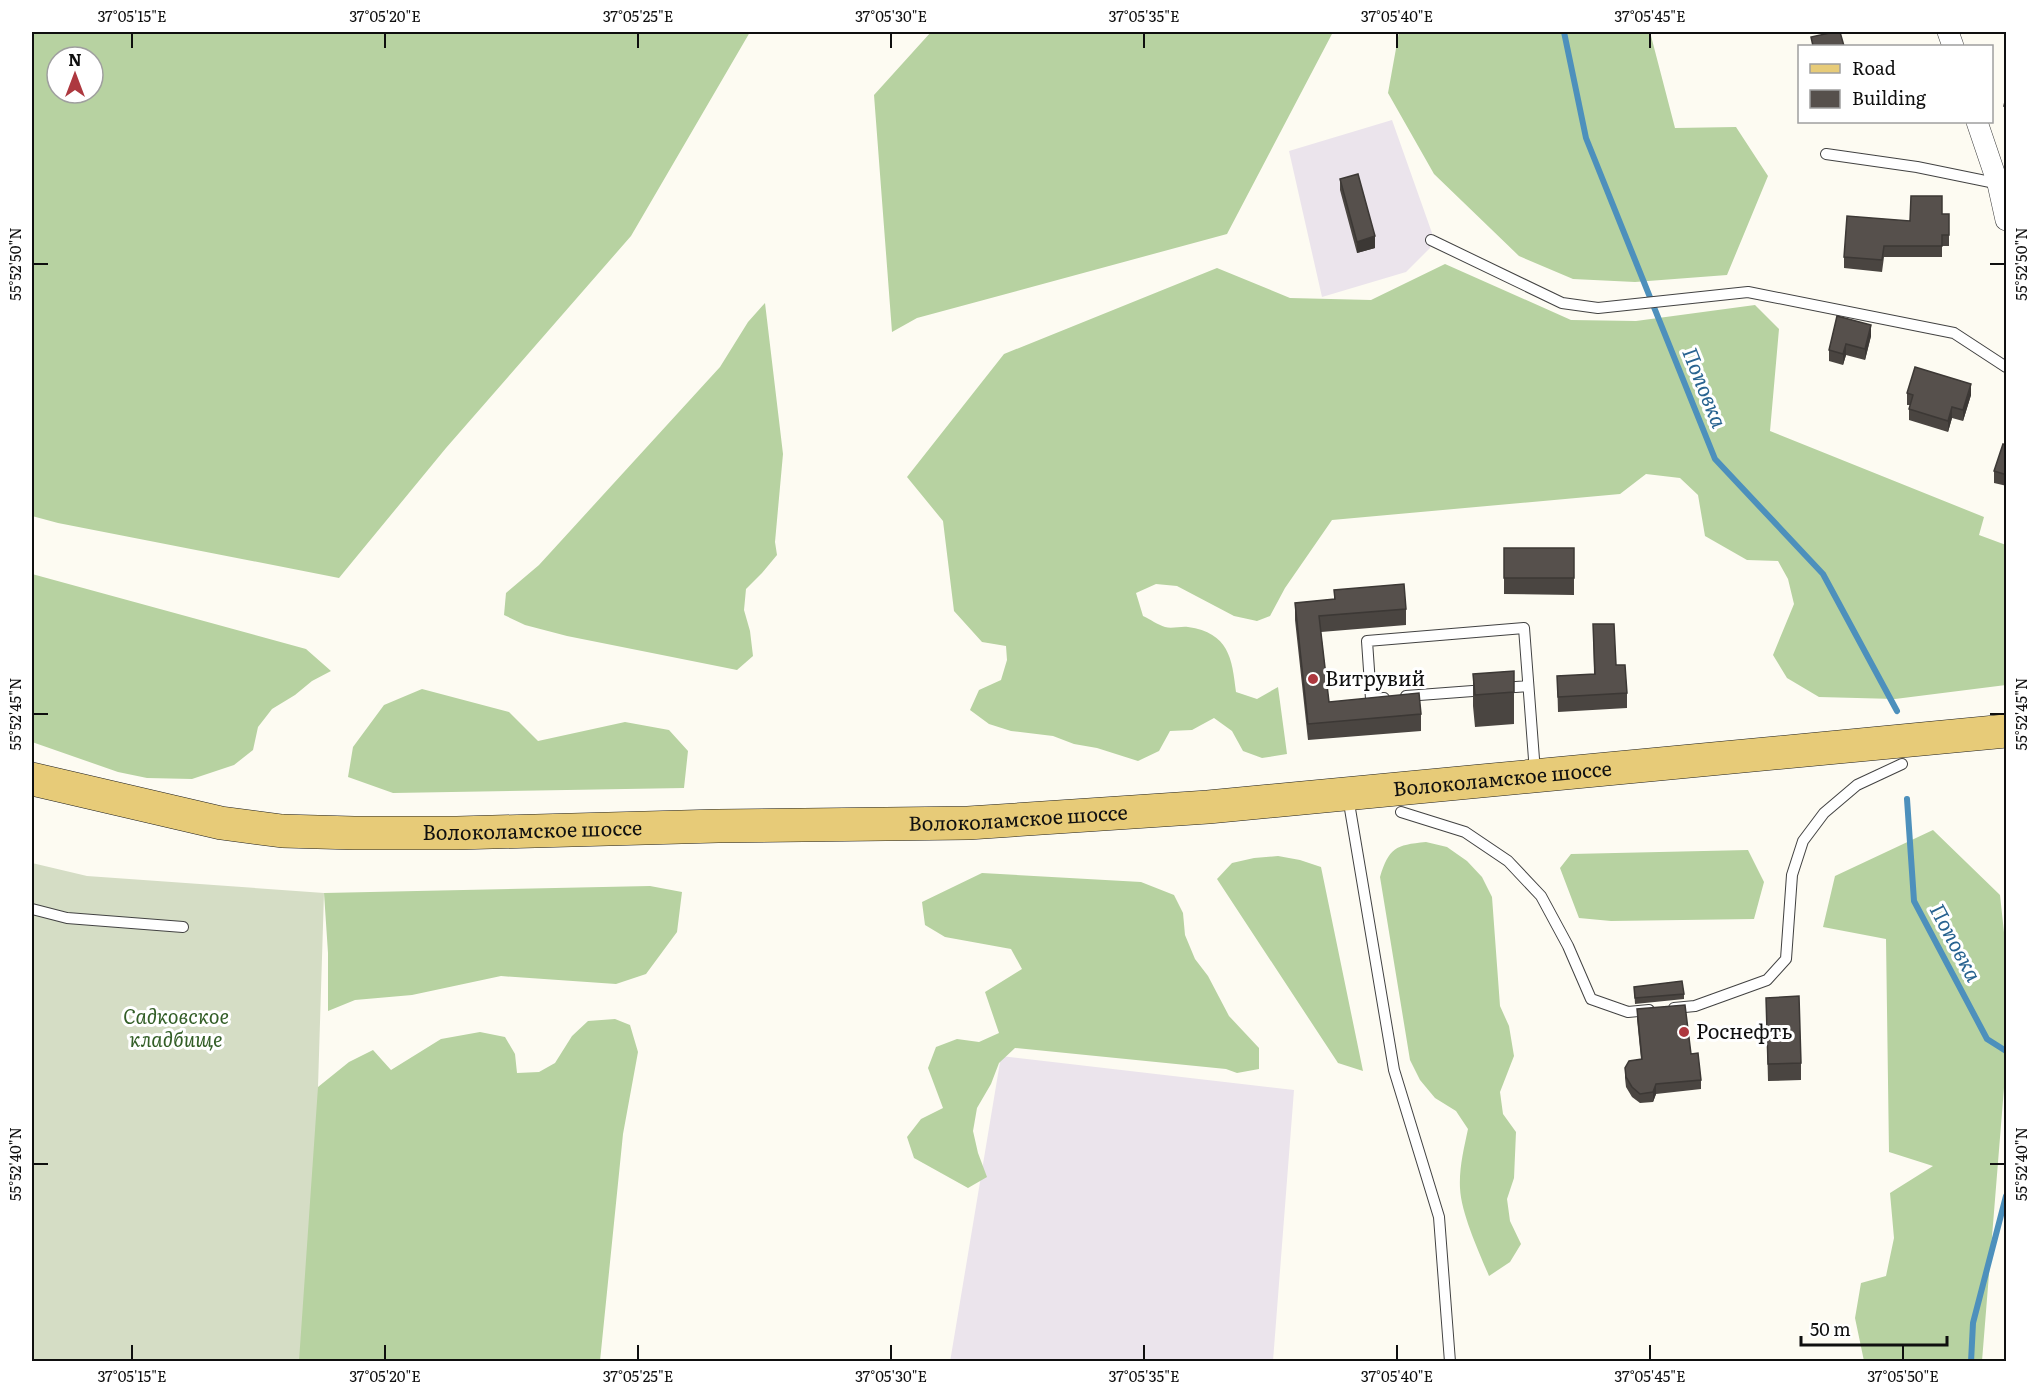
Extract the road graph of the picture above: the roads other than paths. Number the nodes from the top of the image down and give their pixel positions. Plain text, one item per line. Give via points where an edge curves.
1 (1977, 123) edge
2 (1826, 154) dead end
3 (2002, 184) edge
4 (2007, 220) edge
5 (1431, 240) dead end
6 (2007, 367) edge
7 (1528, 686) junction
8 (2007, 731) edge
9 (2007, 754) edge
10 (1902, 764) junction
11 (1536, 777) junction
12 (32, 779) edge
13 (32, 803) edge
14 (1349, 806) junction
15 (1401, 812) junction
16 (32, 909) edge
17 (183, 927) dead end
18 (1450, 1362) edge

1 - 3 street
2 - 3 lane
3 - 4 street
5 - 6 lane via 1562,303 1598,308 1748,292 1954,333
7 - 7 lane via 1371,699 1366,641 1524,628
7 - 11 lane
8 - 11 main road, Волоколамское шоссе
9 - 10 main road, Волоколамское шоссе
10 - 15 main road, Волоколамское шоссе
10 - 15 lane via 1857,785 1824,813 1803,841 1792,875 1786,959 1767,980 1695,1006 1628,1012 1591,999 1541,896 1508,861 1466,832
11 - 14 main road, Волоколамское шоссе
12 - 14 main road, Волоколамское шоссе via 221,823 282,831 354,833 968,823
13 - 14 main road, Волоколамское шоссе via 218,845 354,856 970,845 1089,839
14 - 15 main road, Волоколамское шоссе
14 - 18 lane via 1394,1070 1439,1217
16 - 17 lane via 67,918

